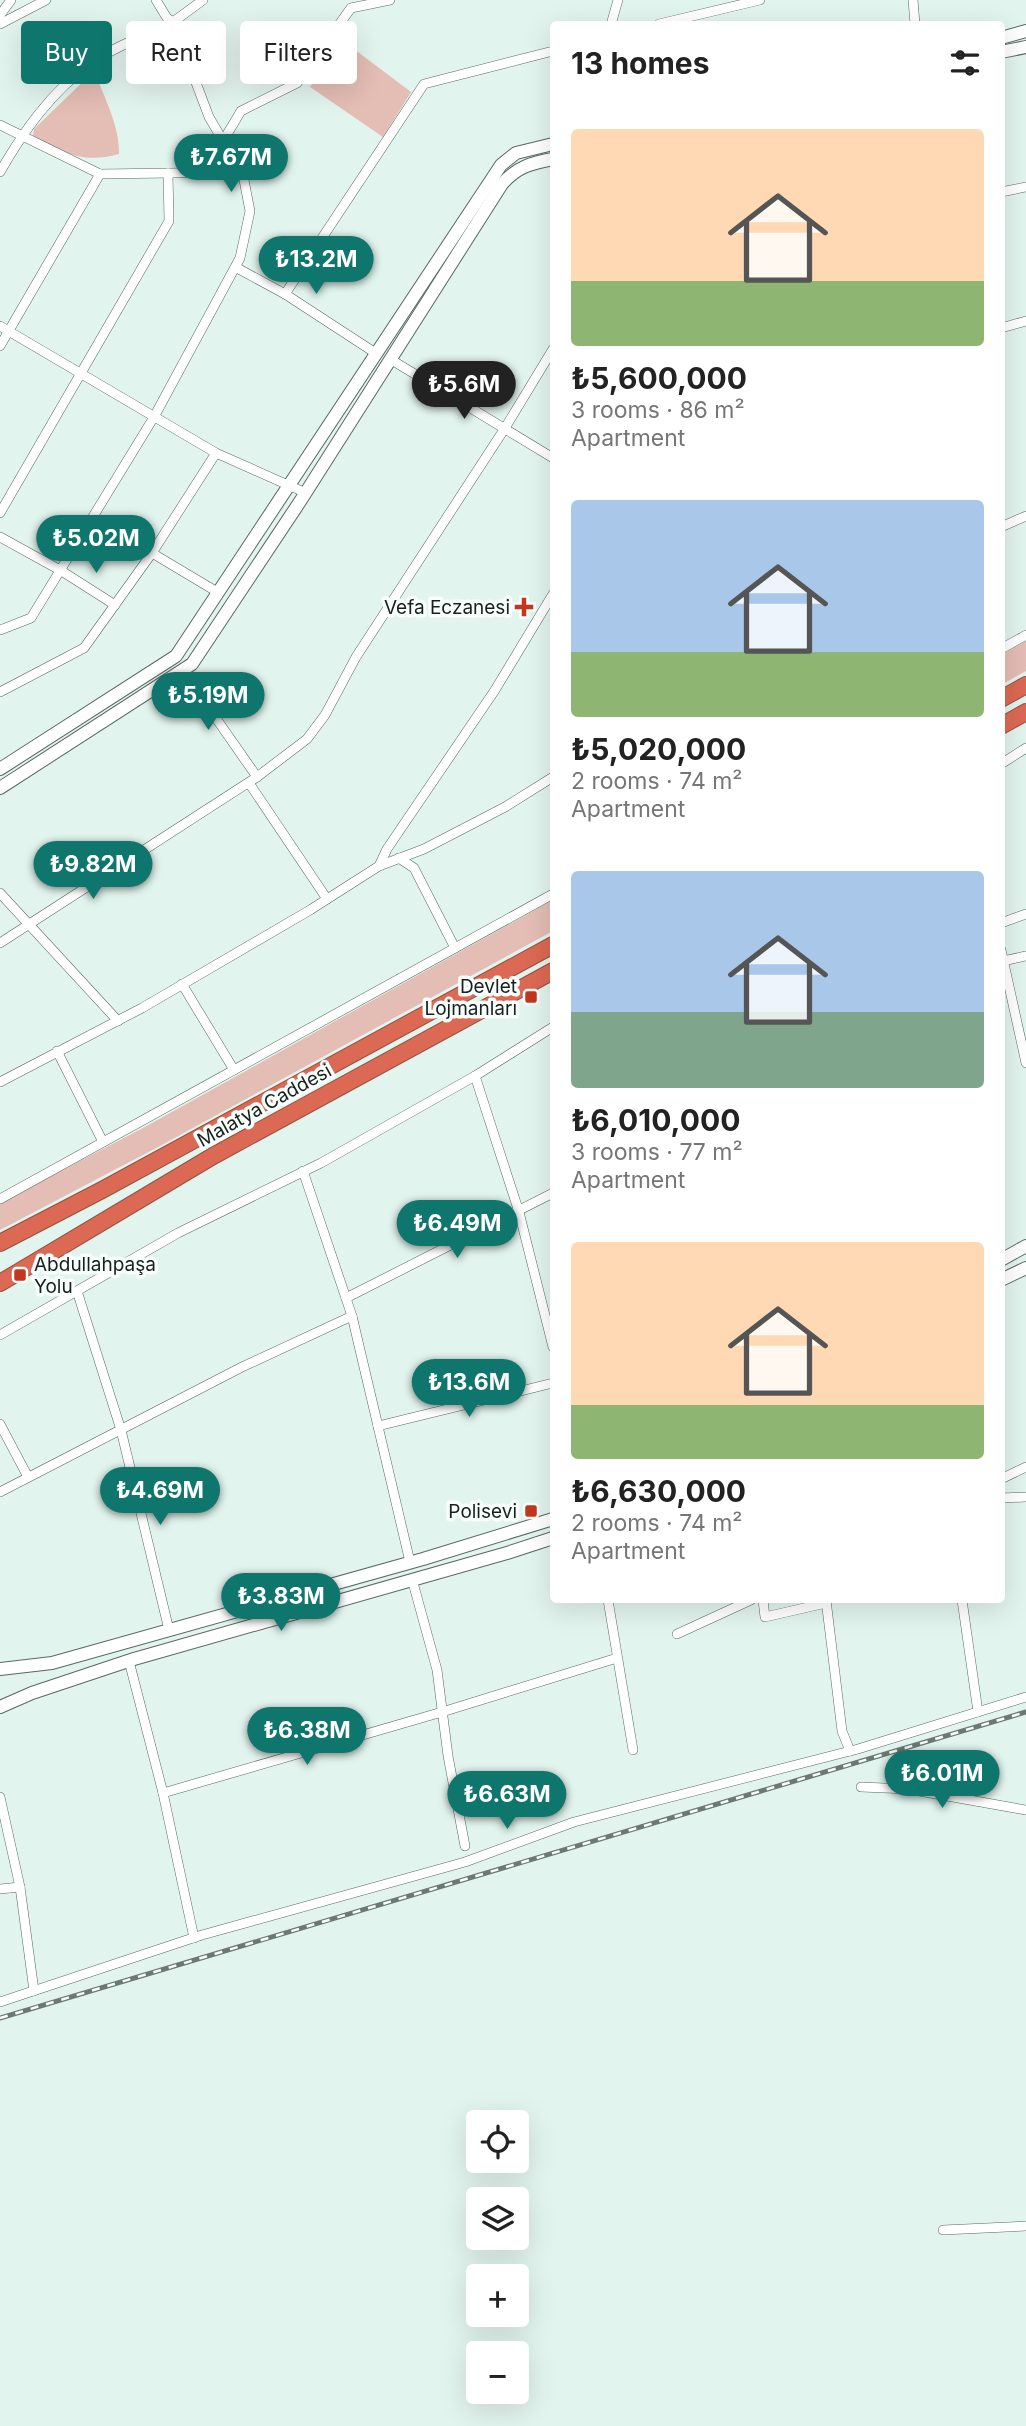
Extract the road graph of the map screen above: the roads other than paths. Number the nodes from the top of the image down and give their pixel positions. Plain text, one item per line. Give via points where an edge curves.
1 (11, 0) edge
2 (46, 0) edge
3 (156, 0) edge
4 (203, 0) edge
5 (390, 0) edge
6 (618, 0) edge
7 (760, 0) edge
8 (913, 0) edge
9 (0, 15) edge
10 (172, 21) edge
11 (174, 21) edge
12 (612, 21) edge
13 (672, 21) edge
14 (915, 21) edge
15 (0, 24) edge
16 (1026, 32) edge
17 (1005, 37) edge
18 (126, 45) edge
19 (1026, 47) edge
20 (1005, 51) edge
21 (550, 52) edge
22 (196, 84) edge
23 (0, 125) edge
24 (22, 135) junction
25 (223, 141) junction
26 (550, 145) edge
27 (550, 160) edge
28 (0, 172) edge
29 (241, 172) junction
30 (168, 173) junction
31 (100, 174) junction
32 (1026, 187) edge
33 (1005, 191) edge
34 (237, 268) junction
35 (285, 294) junction
36 (1026, 321) edge
37 (1005, 327) edge
38 (4, 329) edge
39 (0, 346) edge
40 (377, 354) junction
41 (550, 354) edge
42 (390, 359) junction
43 (82, 373) junction
44 (154, 417) junction
45 (505, 428) junction
46 (216, 453) junction
47 (550, 455) edge
48 (290, 485) junction
49 (306, 493) junction
50 (0, 513) edge
51 (1026, 516) edge
52 (1005, 525) edge
53 (0, 537) edge
54 (152, 552) junction
55 (60, 570) junction
56 (219, 593) junction
57 (550, 599) edge
58 (115, 606) junction
59 (0, 630) edge
60 (1026, 635) edge
61 (1005, 647) edge
62 (183, 671) junction
63 (1026, 685) edge
64 (0, 692) edge
65 (1005, 697) edge
66 (1026, 712) edge
67 (1005, 724) edge
68 (1026, 748) edge
69 (1005, 761) edge
70 (0, 769) edge
71 (550, 779) edge
72 (253, 780) junction
73 (0, 788) edge
74 (399, 858) junction
75 (379, 866) junction
76 (0, 893) edge
77 (550, 896) edge
78 (327, 900) junction
79 (1026, 914) edge
80 (1005, 922) edge
81 (28, 926) junction
82 (0, 943) edge
83 (550, 947) edge
84 (455, 948) junction
85 (1026, 956) edge
86 (1005, 961) edge
87 (1005, 970) edge
88 (550, 973) edge
89 (182, 985) junction
90 (118, 1021) junction
91 (550, 1029) edge
92 (57, 1051) junction
93 (1026, 1063) edge
94 (234, 1070) junction
95 (475, 1076) junction
96 (0, 1082) edge
97 (103, 1142) junction
98 (303, 1171) junction
99 (550, 1196) edge
100 (0, 1199) edge
101 (519, 1212) junction
102 (0, 1243) edge
103 (1026, 1246) edge
104 (1005, 1258) edge
105 (1026, 1268) edge
106 (1005, 1278) edge
107 (0, 1283) edge
108 (77, 1291) junction
109 (346, 1298) junction
110 (352, 1316) junction
111 (0, 1335) edge
112 (550, 1336) edge
113 (550, 1384) edge
114 (0, 1424) edge
115 (378, 1426) junction
116 (121, 1430) junction
117 (1026, 1467) edge
118 (1005, 1477) edge
119 (28, 1478) junction
120 (0, 1492) edge
121 (1026, 1497) edge
122 (1005, 1498) edge
123 (550, 1520) edge
124 (550, 1539) edge
125 (410, 1562) junction
126 (412, 1579) junction
127 (608, 1603) edge
128 (744, 1603) edge
129 (763, 1603) edge
130 (818, 1603) edge
131 (826, 1603) edge
132 (962, 1603) edge
133 (169, 1630) junction
134 (677, 1634) dead end
135 (617, 1658) junction
136 (129, 1661) junction
137 (0, 1669) edge
138 (1026, 1697) edge
139 (0, 1707) edge
140 (442, 1712) junction
141 (978, 1713) junction
142 (633, 1750) dead end
143 (850, 1751) junction
144 (861, 1787) dead end
145 (163, 1793) junction
146 (0, 1797) edge
147 (1026, 1810) edge
148 (465, 1846) dead end
149 (20, 1887) junction
150 (0, 1889) edge
151 (194, 1938) junction
152 (34, 1992) junction
153 (0, 2003) edge
154 (1026, 2226) edge
155 (943, 2230) dead end

1 - 9 street
2 - 15 street
3 - 10 street
4 - 11 street
5 - 25 street via 351,8 297,83 241,111
6 - 12 street
7 - 13 street
8 - 14 street
16 - 17 main road
18 - 24 street via 92,62 50,100
19 - 20 main road
21 - 35 street via 424,84
22 - 25 street
23 - 24 street
24 - 28 street
24 - 31 street
25 - 29 street
26 - 40 main road via 516,153 501,164
27 - 42 main road via 525,165 502,184
29 - 30 street
29 - 34 street via 250,211
30 - 31 street
30 - 43 street via 169,221
31 - 38 street
32 - 33 street
34 - 35 street
34 - 44 street
35 - 40 street
36 - 37 street
38 - 39 street
38 - 43 street
40 - 48 main road
41 - 45 street
42 - 45 street
42 - 49 main road
43 - 44 street
43 - 50 street
44 - 46 street
44 - 55 street
45 - 47 street
45 - 72 street via 356,657 325,715 307,739
46 - 48 street
46 - 54 street
48 - 49 street
48 - 56 main road
49 - 62 main road
51 - 52 street
53 - 55 street
54 - 56 street
54 - 58 street
55 - 58 street
55 - 59 street via 31,618
56 - 70 main road via 176,656
57 - 75 street
58 - 64 street via 84,648
60 - 61 street
62 - 72 street
62 - 73 main road
63 - 65 highway
66 - 67 highway
68 - 69 street
71 - 74 street via 505,807
72 - 78 street
72 - 81 street
74 - 75 street
74 - 84 street via 414,868
75 - 78 street
76 - 81 street
77 - 84 street
78 - 89 street
79 - 80 street
81 - 82 street
81 - 90 street
83 - 102 highway, Malatya Caddesi
84 - 94 street
85 - 86 street
87 - 93 street
88 - 107 highway, Malatya Caddesi via 213,1156
89 - 90 street
89 - 94 street
90 - 92 street
91 - 95 street
92 - 96 street
92 - 97 street
94 - 97 street
95 - 98 street
95 - 101 street
97 - 100 street
98 - 108 street via 178,1233
98 - 109 street
99 - 101 street
101 - 109 street
101 - 112 street
103 - 104 main road
105 - 106 main road
108 - 111 street
108 - 116 street
109 - 110 street
110 - 115 street
110 - 116 street
113 - 115 street
114 - 119 street
115 - 125 street
116 - 119 street
116 - 133 street
117 - 118 street
119 - 120 street
121 - 122 street
123 - 125 main road
124 - 126 main road
125 - 133 main road
126 - 136 main road
126 - 140 street via 437,1670
127 - 135 street
128 - 134 street
129 - 130 street via 765,1617
131 - 143 street via 842,1731
132 - 141 street
133 - 137 main road via 52,1663
135 - 140 street
135 - 142 street
136 - 139 main road
136 - 145 street
138 - 141 street
140 - 145 street
140 - 148 street
141 - 143 street
143 - 151 street via 574,1822 465,1862
144 - 147 street via 908,1789
145 - 151 street
146 - 149 street
149 - 150 street
149 - 152 street
151 - 152 street
152 - 153 street
154 - 155 street

